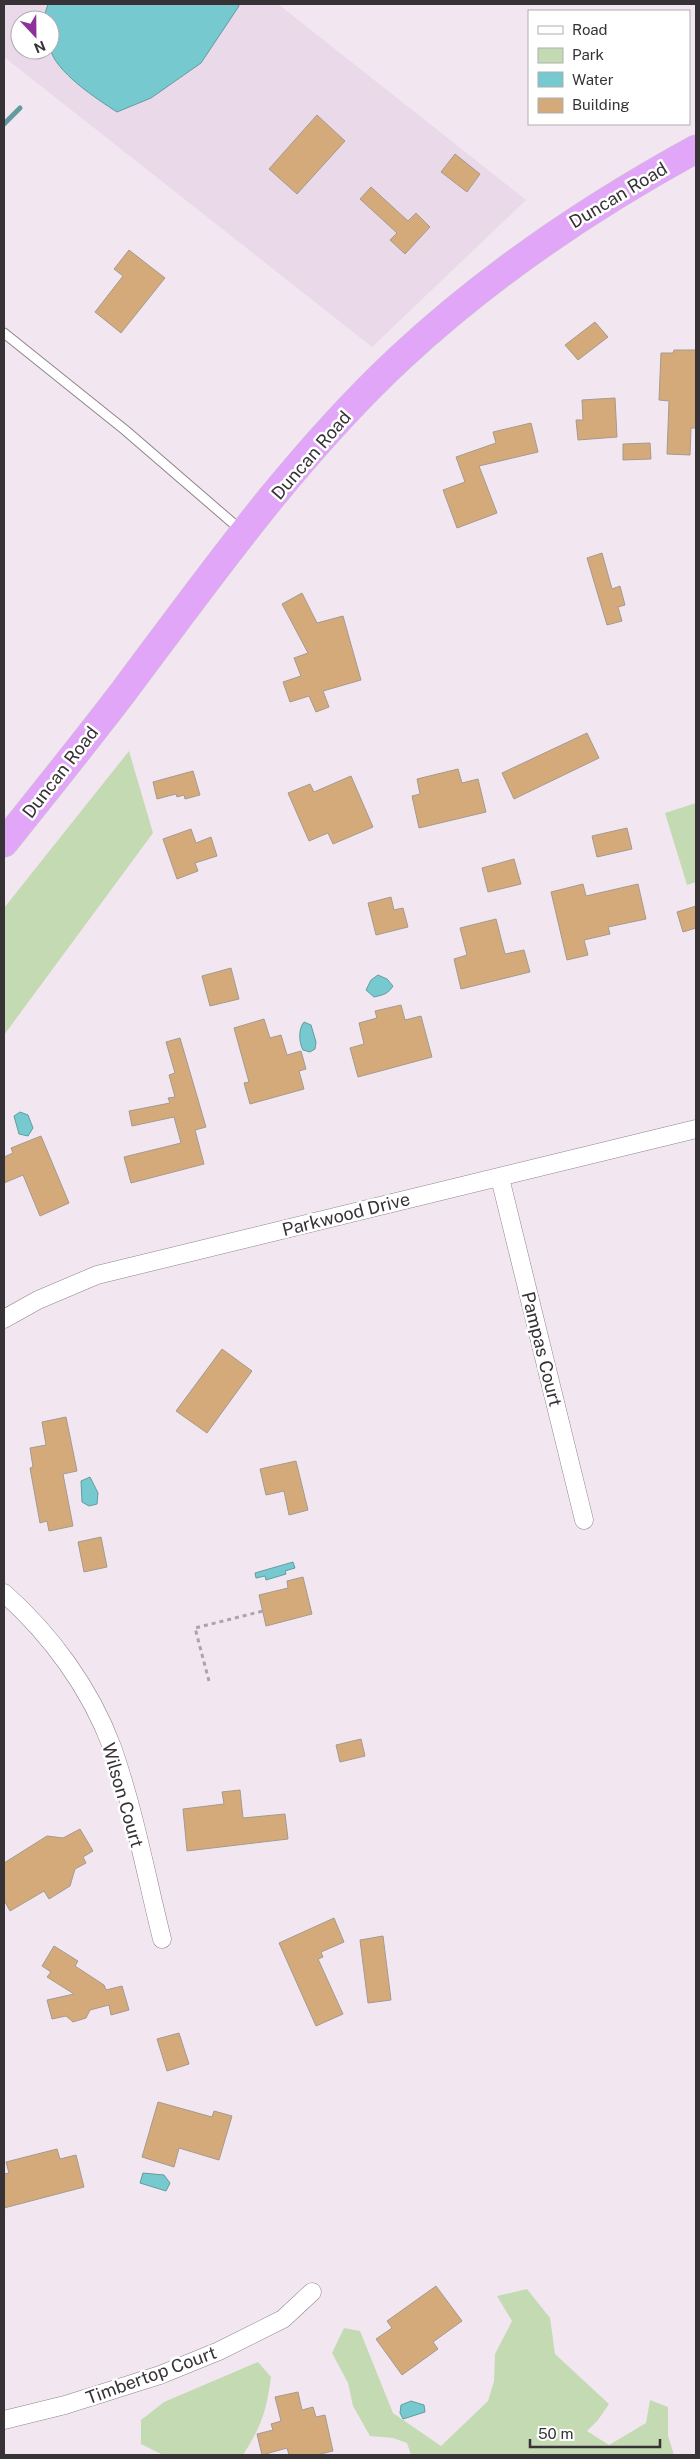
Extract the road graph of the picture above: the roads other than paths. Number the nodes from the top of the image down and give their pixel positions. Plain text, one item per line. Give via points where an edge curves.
1 (696, 149) edge
2 (4, 333) edge
3 (244, 533) junction
4 (4, 843) edge
5 (696, 1129) edge
6 (500, 1178) junction
7 (4, 1320) edge
8 (584, 1520) dead end
9 (4, 1593) edge
10 (162, 1939) dead end
11 (312, 2292) dead end
12 (4, 2420) edge

1 - 3 highway, Duncan Road via 543,242 462,302 358,401 302,462
2 - 3 lane via 125,430
3 - 4 highway, Duncan Road
5 - 6 street, Parkwood Drive
6 - 7 street, Parkwood Drive via 97,1275 38,1300
6 - 8 street, Pampas Court
9 - 10 street, Wilson Court via 28,1614 61,1655 80,1684 111,1745
11 - 12 street, Timbertop Court via 275,2323 160,2376

